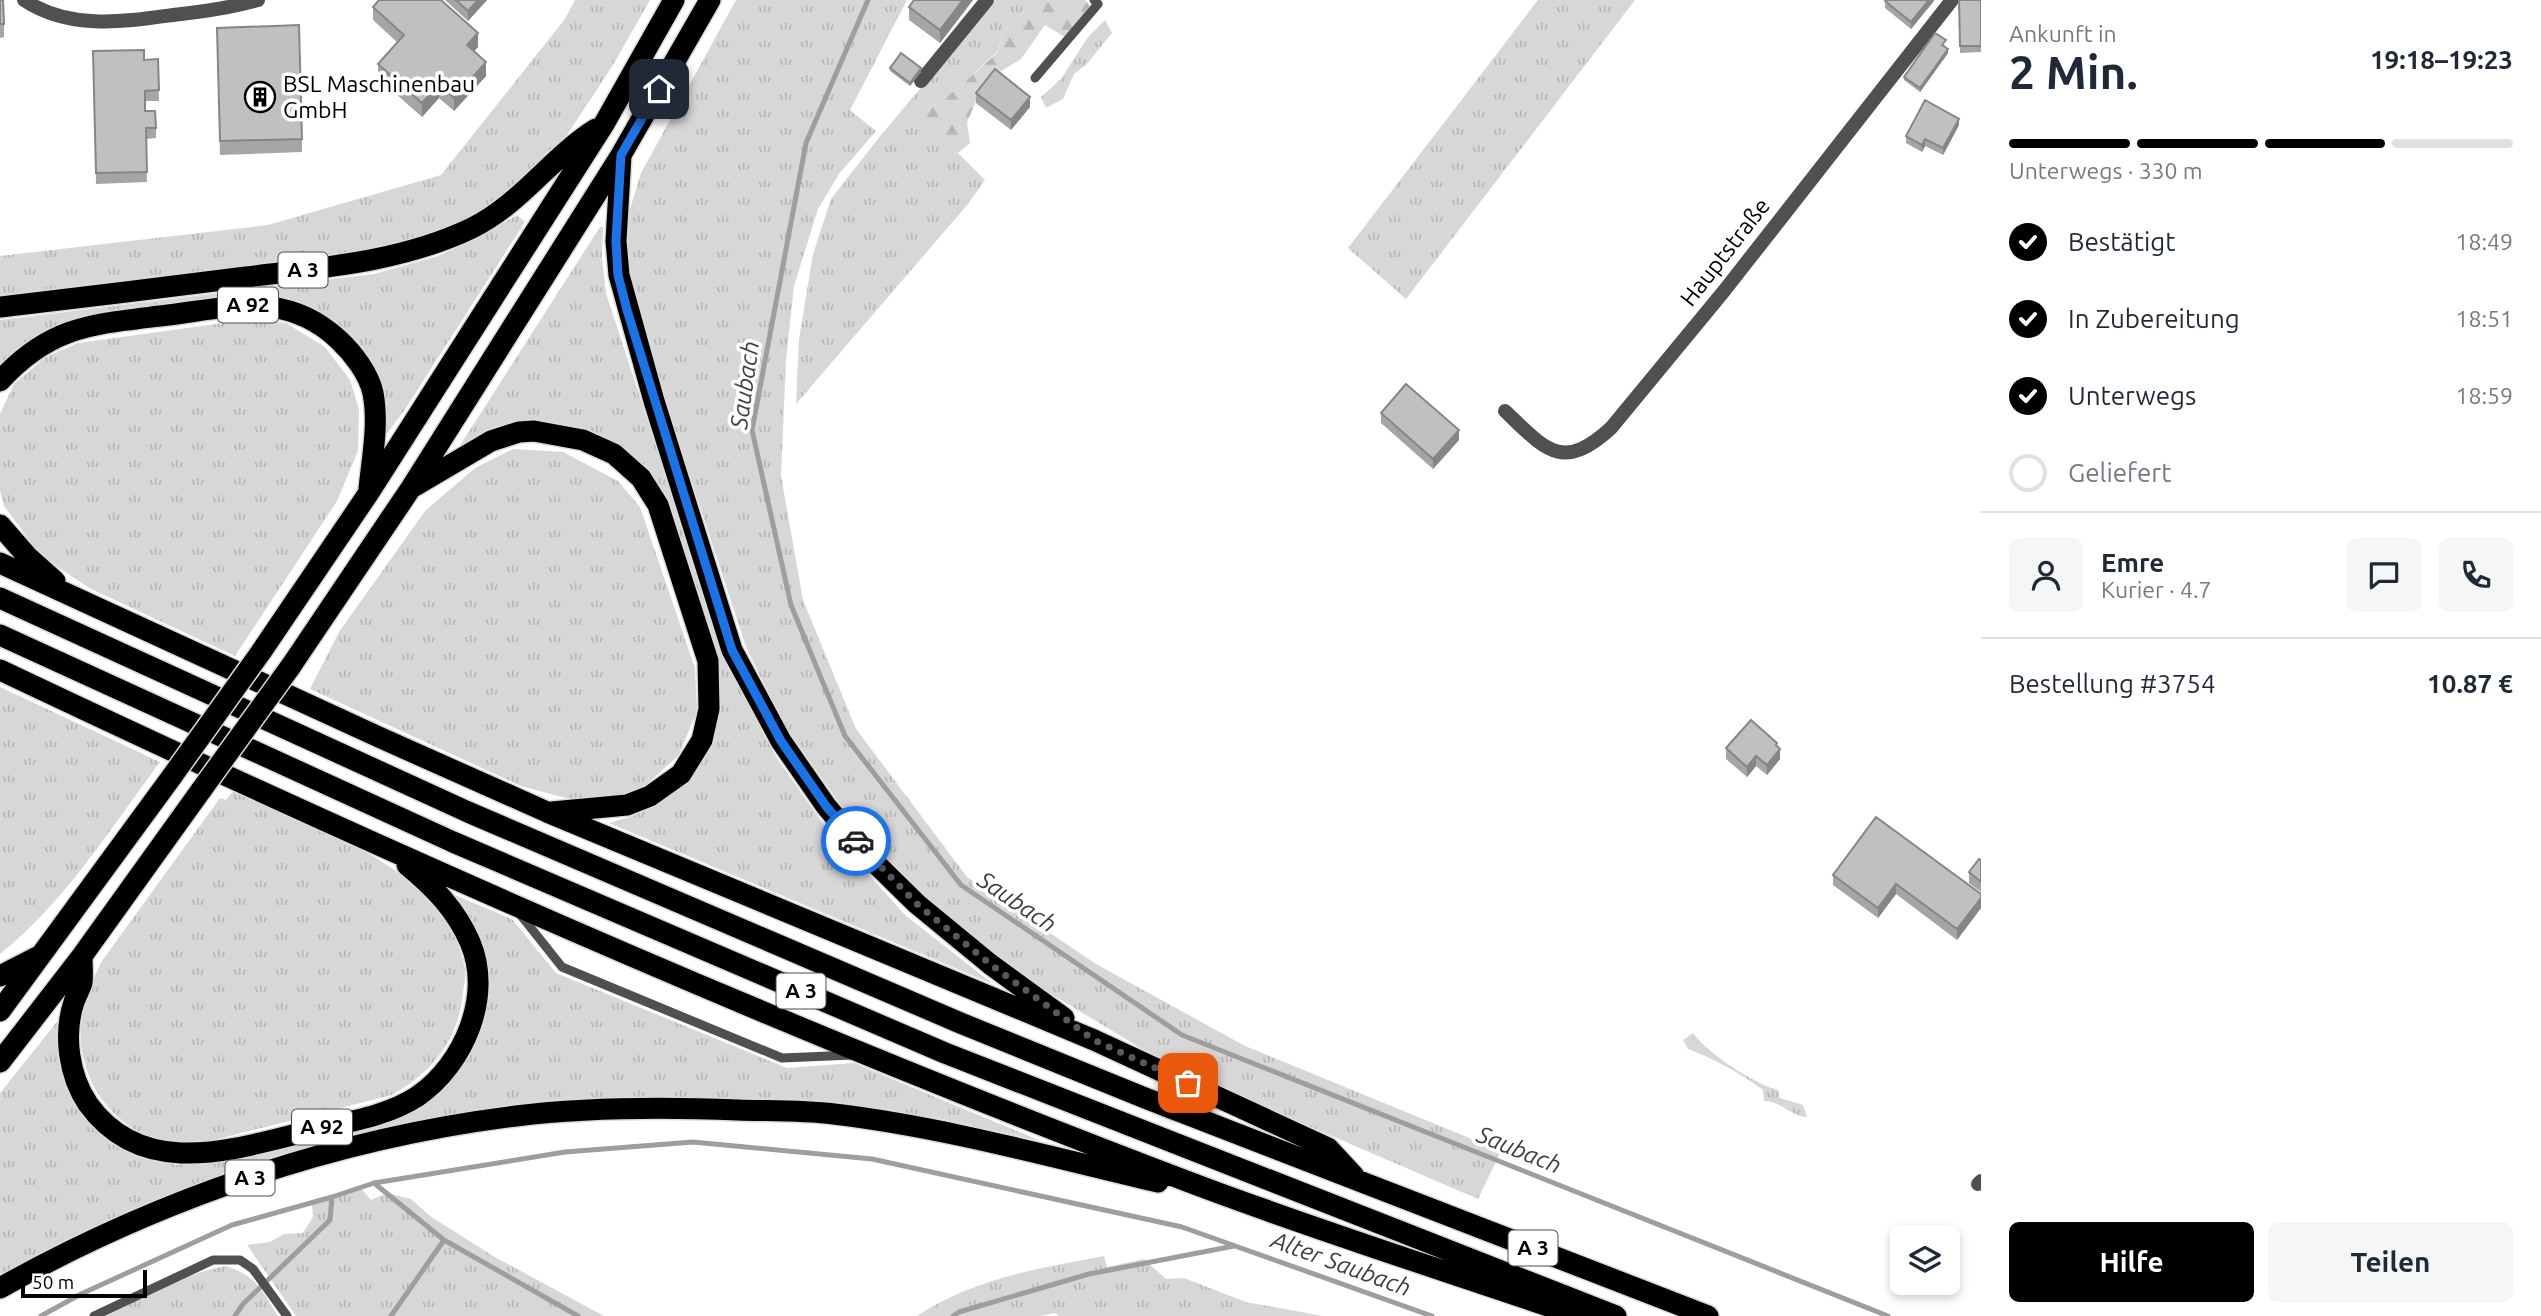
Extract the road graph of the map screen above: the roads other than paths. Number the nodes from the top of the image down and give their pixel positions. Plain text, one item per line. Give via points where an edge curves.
1 (24, 0) edge
2 (258, 0) edge
3 (674, 0) edge
4 (710, 0) edge
5 (988, 0) edge
6 (1094, 0) edge
7 (1952, 0) edge
8 (1035, 78) dead end
9 (921, 81) dead end
10 (604, 124) junction
11 (621, 155) junction
12 (0, 307) edge
13 (0, 381) edge
14 (1504, 411) dead end
15 (411, 488) junction
16 (368, 494) junction
17 (0, 525) edge
18 (0, 563) edge
19 (69, 594) junction
20 (0, 597) edge
21 (0, 635) edge
22 (0, 670) edge
23 (547, 812) junction
24 (383, 847) junction
25 (512, 904) junction
26 (44, 954) junction
27 (82, 956) junction
28 (0, 976) edge
29 (0, 1011) edge
30 (1094, 1040) junction
31 (864, 1055) junction
32 (0, 1062) edge
33 (1358, 1180) junction
34 (1188, 1182) junction
35 (0, 1288) edge
36 (94, 1316) edge
37 (287, 1316) edge
38 (1615, 1316) edge
39 (1708, 1316) edge

1 - 2 street via 63,17 93,23 217,10
3 - 10 highway, A 92
4 - 11 highway
5 - 9 street
6 - 8 lane via 1098,4
7 - 14 street, Hauptstraße via 1611,428 1593,444 1569,453 1557,452 1542,445
10 - 12 highway, A 3 via 578,140 523,194 474,227 420,250 356,263
10 - 16 highway, A 92
11 - 15 highway
11 - 30 highway via 618,275 732,650 781,741 869,857 990,964
13 - 16 highway, A 92 via 19,360 71,331 246,305 293,310 349,349 372,391 375,415
15 - 23 highway, A 3 via 491,441 534,431 575,437 614,454 641,478 658,505 708,661 709,709 702,740 681,774 650,796 627,805
15 - 27 highway, bridge
16 - 26 highway, A 92, bridge via 261,652
17 - 19 highway
18 - 19 highway, A 3
19 - 23 highway, A 3
20 - 33 highway, A 3 via 468,812 823,965
21 - 38 highway, A 3 via 453,842 945,1053
22 - 24 highway, A 3
23 - 30 highway, A 3
24 - 25 highway, A 3
24 - 27 highway, A 92 via 424,878 453,911 471,945 477,983 475,1014 455,1059 432,1085 389,1110 204,1154 163,1151 129,1140 88,1103 71,1064 70,1024 82,983
25 - 31 highway, A 3
25 - 31 lane via 562,967 782,1058
26 - 28 highway
26 - 29 highway, A 92
27 - 32 highway
30 - 33 highway, A 3 via 1328,1148
31 - 34 highway, A 3
33 - 39 highway, A 3
34 - 35 highway, A 3 via 1157,1182 933,1129 832,1114 677,1108 515,1116 386,1139 273,1170 105,1233
34 - 38 highway, A 3 via 1557,1309
36 - 37 lane via 212,1260 240,1260 253,1269

